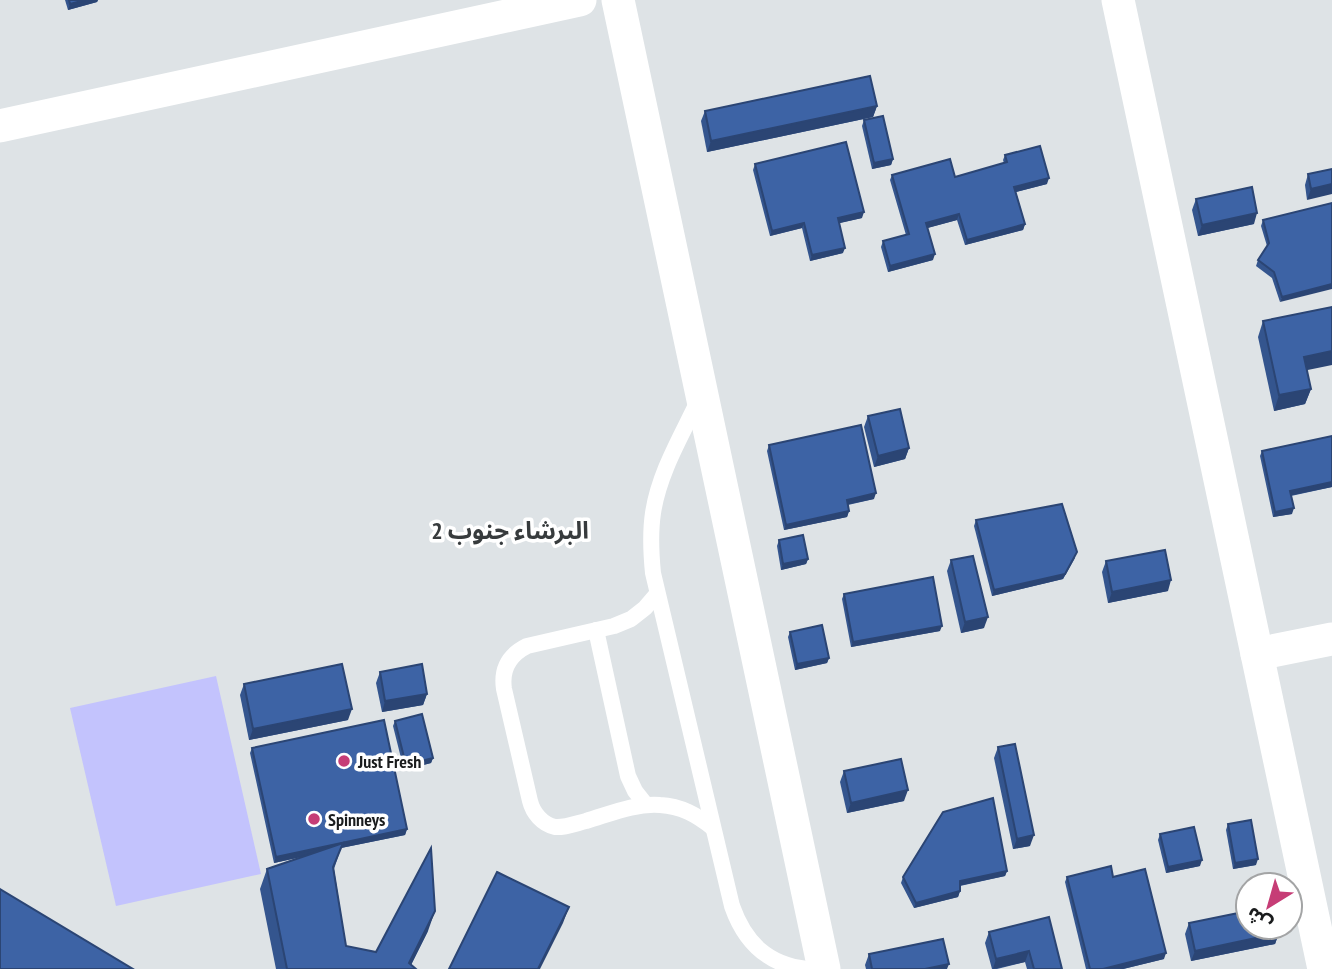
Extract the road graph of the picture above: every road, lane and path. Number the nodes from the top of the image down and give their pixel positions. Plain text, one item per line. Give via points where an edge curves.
1 (580, 0) edge
2 (618, 0) edge
3 (1118, 0) edge
4 (0, 125) edge
5 (702, 392) junction
6 (657, 594) junction
7 (596, 630) junction
8 (1332, 639) edge
9 (1257, 654) junction
10 (646, 805) junction
11 (713, 828) junction
12 (807, 969) edge
13 (824, 969) edge
14 (1324, 969) edge

1 - 4 street
2 - 5 street
3 - 9 street
5 - 6 lane via 665,472 653,512 651,553
5 - 13 street
6 - 7 lane via 631,618
6 - 11 lane
7 - 10 lane via 628,776
7 - 10 lane via 527,646 507,663 504,689 532,809 542,821 564,827
8 - 9 street
9 - 14 street
10 - 11 lane via 689,811
11 - 12 lane via 732,906 744,934 773,959

